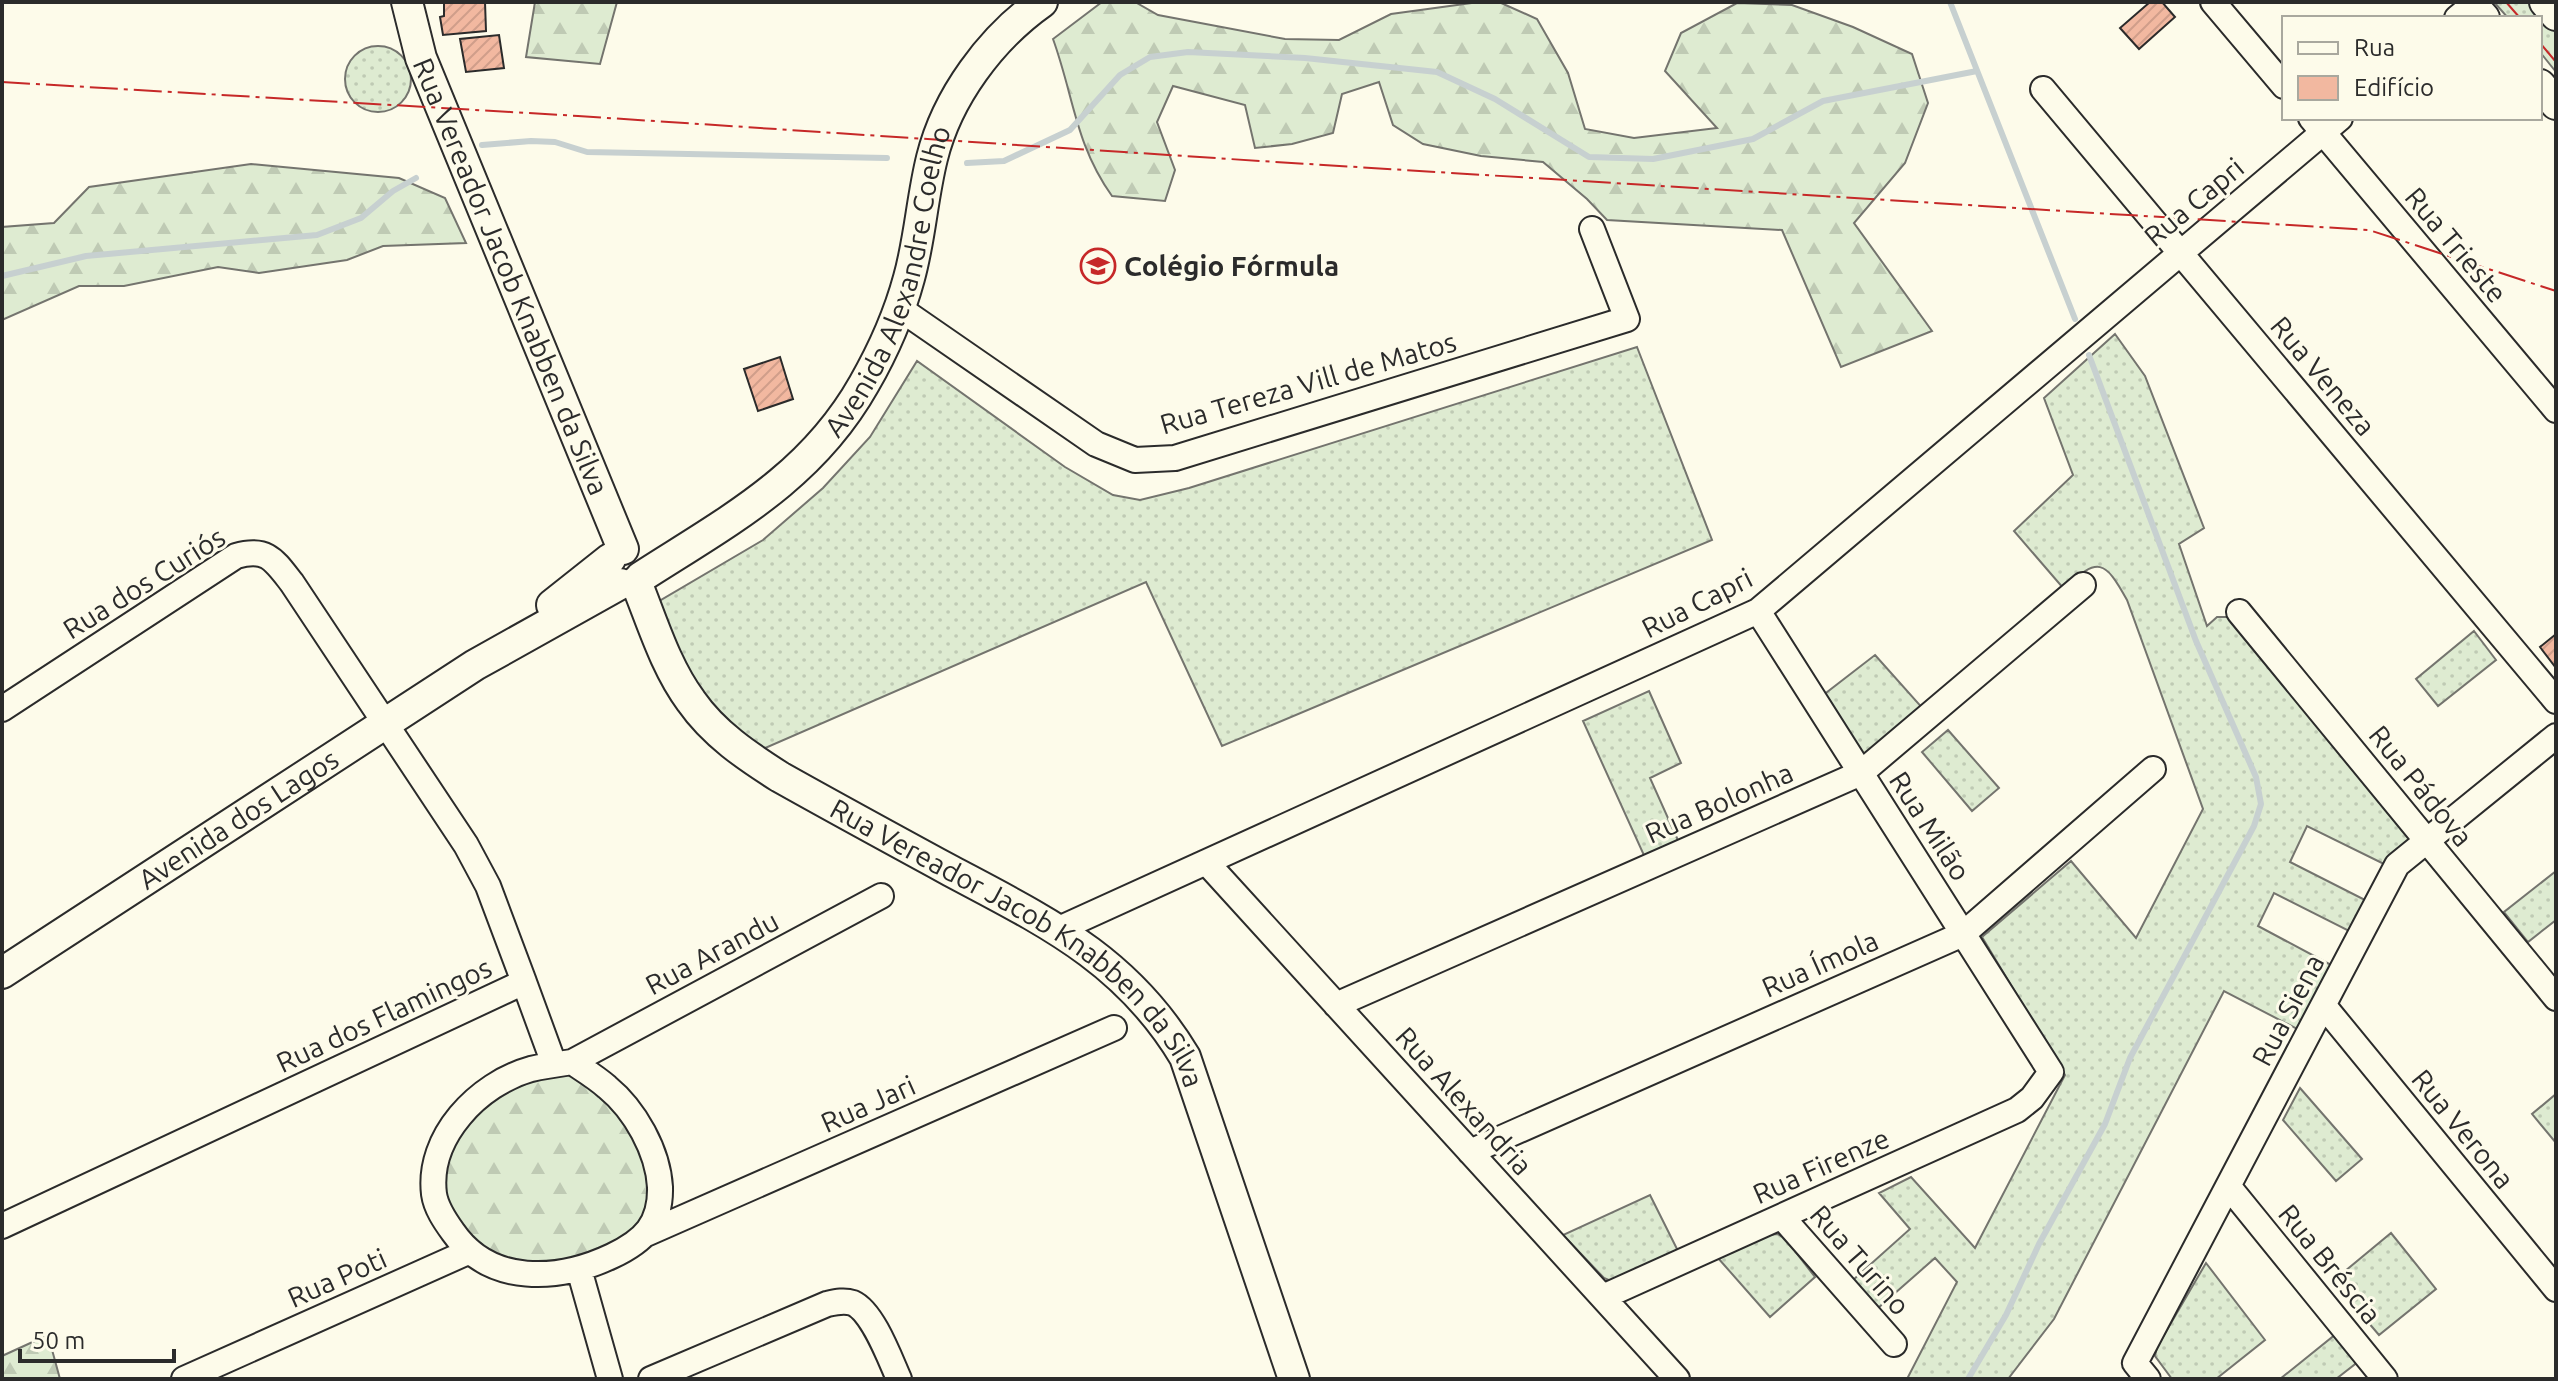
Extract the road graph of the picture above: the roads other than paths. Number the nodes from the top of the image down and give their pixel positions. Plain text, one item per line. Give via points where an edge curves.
1 (407, 2) edge
2 (1042, 2) edge
3 (2213, 2) edge
4 (2545, 2) edge
5 (2556, 15) edge
6 (2282, 84) edge
7 (2542, 87) edge
8 (2043, 89) dead end
9 (2556, 104) edge
10 (2324, 123) edge
11 (1592, 229) dead end
12 (2181, 253) junction
13 (899, 308) junction
14 (2556, 410) edge
15 (627, 567) junction
16 (2083, 585) dead end
17 (1758, 611) junction
18 (2239, 612) dead end
19 (2556, 701) edge
20 (2, 709) edge
21 (386, 724) junction
22 (2556, 736) edge
23 (2153, 769) dead end
24 (1861, 773) junction
25 (2427, 841) junction
26 (1207, 863) junction
27 (881, 896) dead end
28 (1059, 929) junction
29 (1963, 934) junction
30 (2, 973) edge
31 (524, 982) junction
32 (2556, 998) edge
33 (1336, 1005) junction
34 (2324, 1006) junction
35 (1114, 1028) dead end
36 (563, 1063) junction
37 (2051, 1072) joint
38 (1470, 1152) junction
39 (2229, 1187) junction
40 (1782, 1217) junction
41 (2, 1226) edge
42 (646, 1234) junction
43 (470, 1251) junction
44 (579, 1269) junction
45 (2556, 1289) edge
46 (1603, 1297) junction
47 (1894, 1344) dead end
48 (2141, 1371) edge
49 (184, 1379) edge
50 (610, 1379) edge
51 (651, 1379) edge
52 (899, 1379) edge
53 (1294, 1379) edge
54 (1677, 1379) edge
55 (2385, 1379) edge

1 - 15 main road, Rua Vereador Jacob Knabben da Silva via 421,58
2 - 13 main road, Avenida Alexandre Coelho via 990,49 943,123
3 - 6 street
4 - 5 main road
7 - 9 main road
8 - 12 street, Rua Veneza
10 - 12 street, Rua Capri
10 - 14 street, Rua Trieste
11 - 13 street, Rua Tereza Vill de Matos via 1627,319 1175,458 1135,460 1096,444
12 - 17 street, Rua Capri
12 - 19 street, Rua Veneza
13 - 15 main road, Avenida Alexandre Coelho via 863,386 817,450 780,485 706,535
15 - 21 main road, Avenida dos Lagos
15 - 28 main road, Rua Vereador Jacob Knabben da Silva via 690,700 742,753
16 - 24 street, Rua Bolonha
17 - 24 street, Rua Milão
17 - 26 street, Rua Capri
18 - 25 street, Rua Pádova
20 - 21 street, Rua dos Curiós via 236,556 253,551 279,566
21 - 30 main road, Avenida dos Lagos
21 - 31 street, Rua dos Flamingos via 477,863
22 - 25 street, Rua Siena
23 - 29 street, Rua Ímola
24 - 29 street, Rua Milão
24 - 33 street, Rua Bolonha
25 - 32 street, Rua Pádova
25 - 34 street, Rua Siena via 2397,865
26 - 28 street, Rua Capri
26 - 33 street, Rua Alexandria
27 - 36 street, Rua Arandu
28 - 53 main road, Rua Vereador Jacob Knabben da Silva via 1145,1000 1185,1057
29 - 37 street, Rua Milão
29 - 38 street, Rua Ímola
31 - 36 street
31 - 41 street, Rua dos Flamingos
33 - 38 street, Rua Alexandria
34 - 39 street, Rua Siena
34 - 45 street, Rua Verona
35 - 42 street, Rua Jari
36 - 42 street via 608,1087 646,1138 659,1169 660,1200
36 - 43 street via 528,1070 501,1083 476,1100 441,1143 434,1196 443,1219
37 - 40 street, Rua Firenze via 2017,1110
38 - 46 street, Rua Alexandria
39 - 48 street, Rua Siena
39 - 55 street, Rua Bréscia
40 - 46 street, Rua Firenze
40 - 47 street, Rua Turino
42 - 44 street via 623,1251
43 - 44 street via 493,1266 524,1275
43 - 49 street, Rua Poti
44 - 50 street
46 - 54 street, Rua Alexandria
51 - 52 street via 842,1301 855,1304 874,1327

